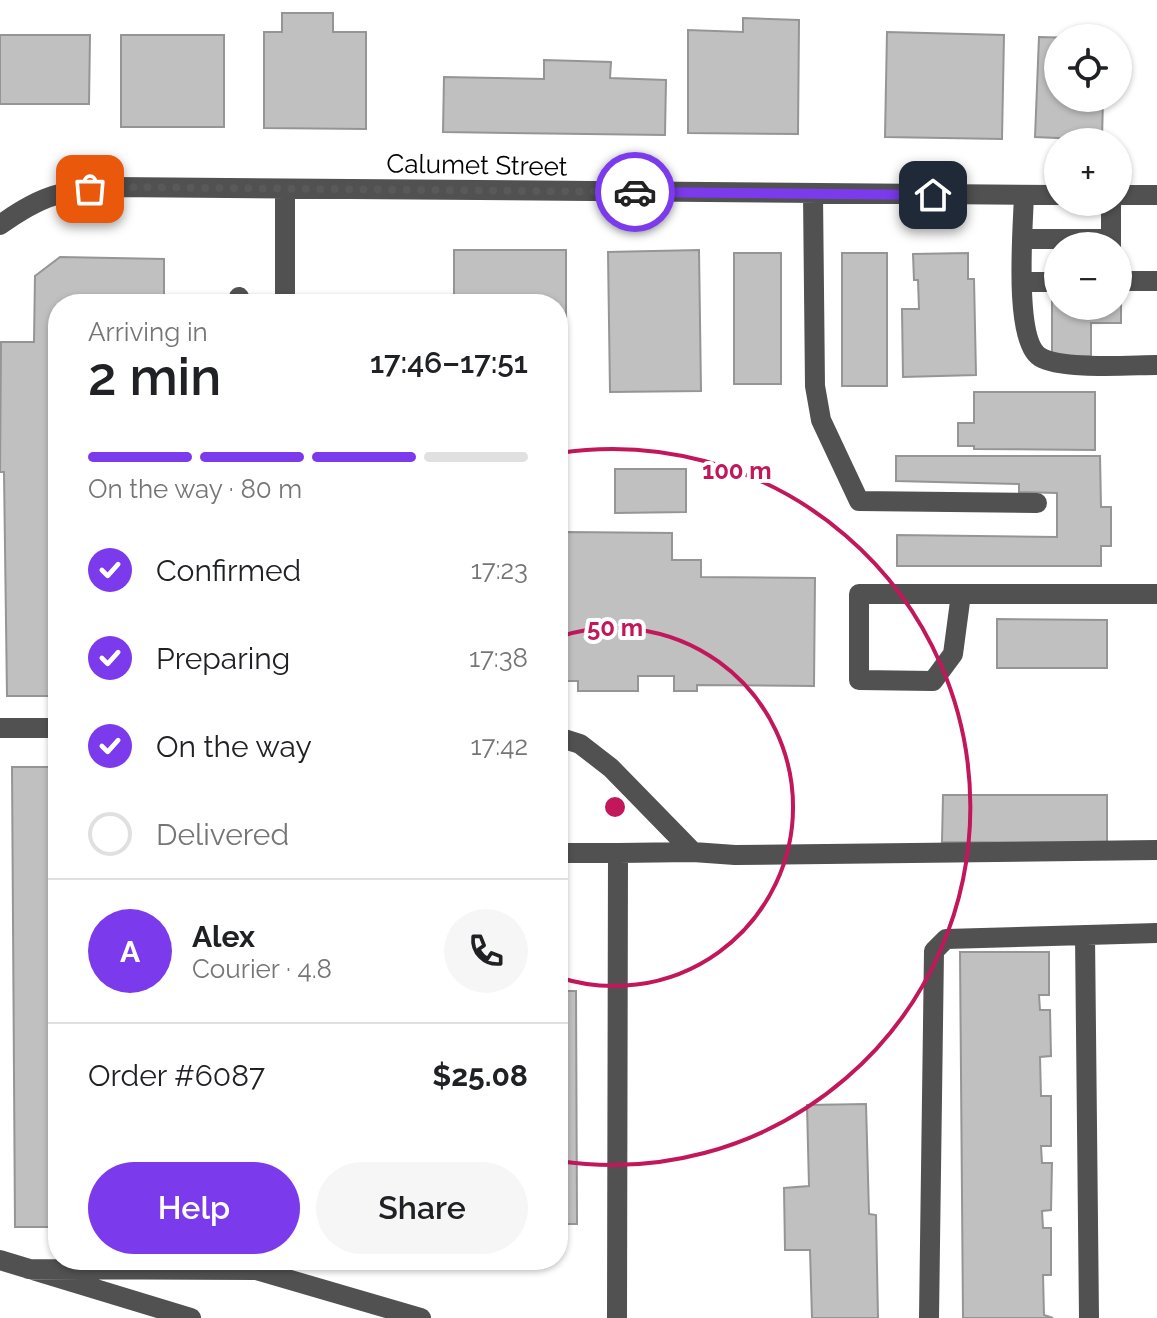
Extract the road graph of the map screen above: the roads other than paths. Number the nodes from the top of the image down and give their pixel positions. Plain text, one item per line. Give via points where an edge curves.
1 (285, 189) junction
2 (813, 194) junction
3 (1024, 195) junction
4 (1044, 195) edge
5 (1132, 195) edge
6 (1157, 195) edge
7 (0, 225) edge
8 (1023, 239) junction
9 (1044, 240) edge
10 (1132, 281) edge
11 (1157, 281) edge
12 (1023, 282) junction
13 (1044, 282) edge
14 (285, 294) edge
15 (1157, 365) edge
16 (1037, 503) dead end
17 (961, 594) junction
18 (1157, 594) edge
19 (0, 728) edge
20 (48, 728) edge
21 (568, 740) edge
22 (1157, 850) edge
23 (693, 852) junction
24 (568, 853) edge
25 (618, 853) junction
26 (1157, 933) edge
27 (1085, 935) junction
28 (0, 1260) edge
29 (28, 1269) junction
30 (48, 1269) edge
31 (256, 1270) edge
32 (191, 1318) edge
33 (421, 1318) edge
34 (617, 1318) edge
35 (929, 1318) edge
36 (1089, 1318) edge

1 - 2 street, Calumet Street
1 - 7 street, Calumet Street via 67,191 29,204
1 - 14 street
2 - 3 street, Calumet Street
2 - 16 street via 815,386 821,420 859,501
3 - 4 street, Calumet Street
3 - 8 street
5 - 6 street
8 - 9 street
8 - 12 street
10 - 11 street
12 - 13 street
12 - 15 street via 1022,319 1027,341 1039,357 1062,364
17 - 17 street via 859,594 859,680 933,681 953,654
17 - 18 street
19 - 20 street
21 - 23 street via 611,768
22 - 23 street
23 - 25 street
24 - 25 street
25 - 34 street
26 - 27 street
27 - 35 street via 946,939 934,951
27 - 36 street
28 - 29 street
29 - 30 street
29 - 32 street
31 - 33 street

